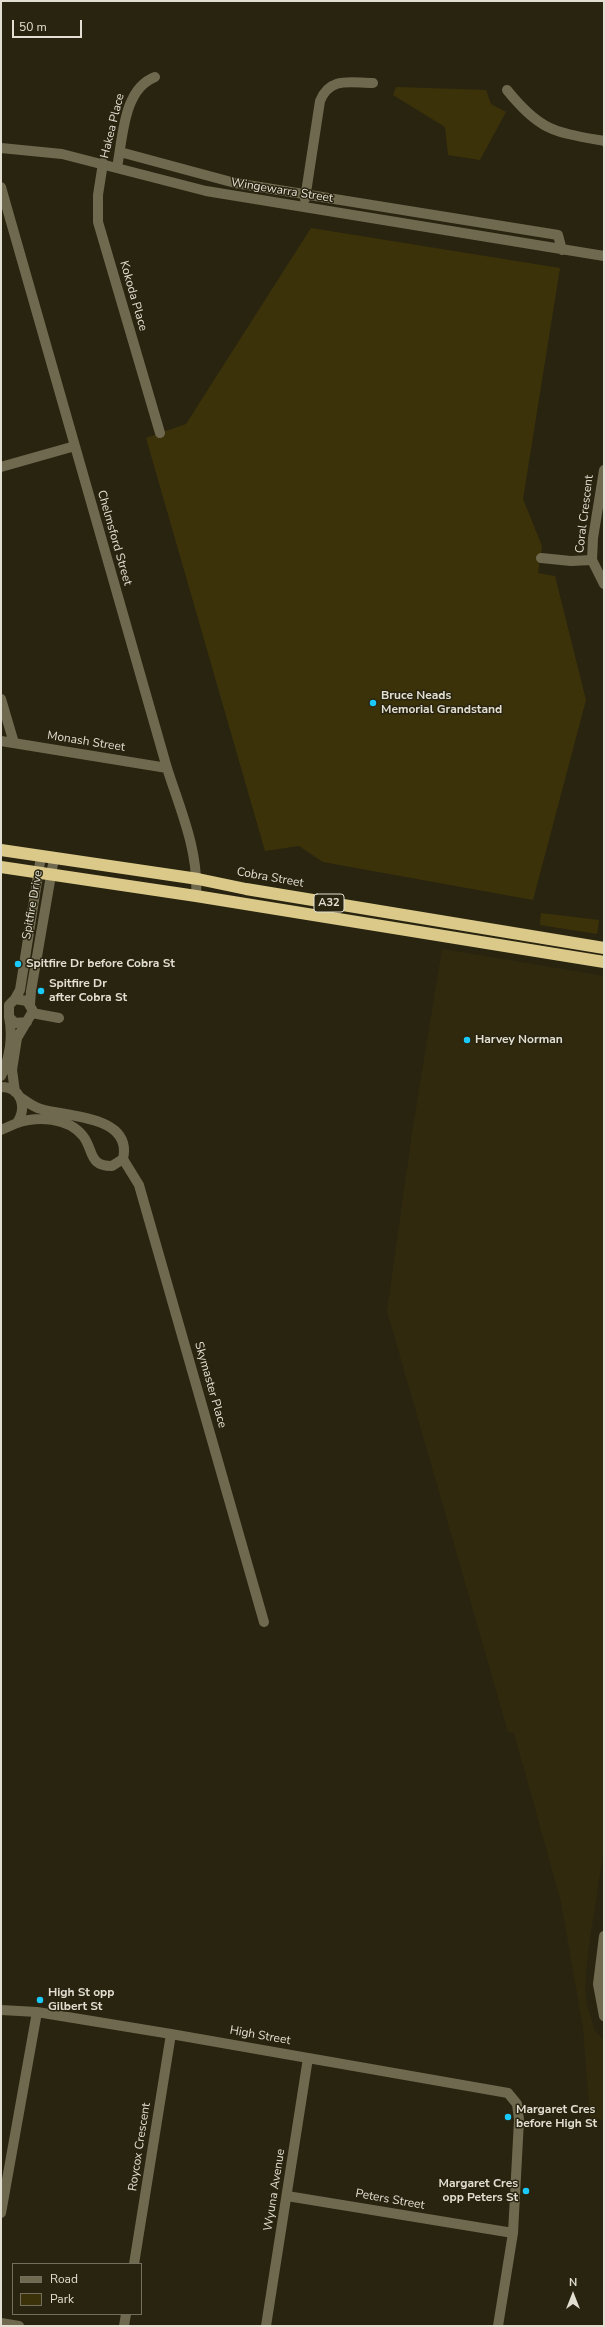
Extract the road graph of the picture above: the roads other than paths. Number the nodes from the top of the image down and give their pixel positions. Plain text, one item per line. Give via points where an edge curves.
1 (155, 78) dead end
2 (373, 83) dead end
3 (507, 90) dead end
4 (604, 141) edge
5 (1, 148) edge
6 (120, 152) junction
7 (103, 163) junction
8 (117, 167) junction
9 (1, 188) edge
10 (305, 194) junction
11 (304, 207) junction
12 (562, 250) junction
13 (604, 256) edge
14 (160, 433) dead end
15 (75, 446) junction
16 (1, 467) edge
17 (604, 470) edge
18 (541, 558) dead end
19 (592, 560) junction
20 (604, 584) edge
21 (1, 698) edge
22 (1, 742) edge
23 (14, 743) junction
24 (167, 768) junction
25 (1, 850) edge
26 (41, 856) junction
27 (54, 858) junction
28 (1, 867) edge
29 (38, 873) junction
30 (52, 876) junction
31 (198, 879) junction
32 (196, 896) junction
33 (604, 948) edge
34 (604, 962) edge
35 (15, 999) junction
36 (6, 1011) edge
37 (30, 1013) junction
38 (59, 1018) dead end
39 (1, 1076) edge
40 (1, 1087) edge
41 (17, 1094) junction
42 (17, 1123) junction
43 (1, 1130) edge
44 (123, 1158) junction
45 (264, 1622) dead end
46 (604, 1936) edge
47 (1, 2010) edge
48 (37, 2012) junction
49 (604, 2016) edge
50 (171, 2034) junction
51 (308, 2058) junction
52 (287, 2196) junction
53 (1, 2213) edge
54 (513, 2234) junction
55 (134, 2263) edge
56 (126, 2315) edge
57 (1, 2323) edge
58 (20, 2326) edge
59 (124, 2326) edge
60 (266, 2326) edge
61 (498, 2326) edge

1 - 6 street, Hakea Place via 146,81 136,90 130,102
2 - 10 street via 340,83 332,85 324,92 320,101
3 - 4 street via 525,113 546,128
5 - 7 street, Wingewarra Street via 35,150
6 - 8 street, Hakea Place
6 - 10 street, Wingewarra Street via 208,178
7 - 8 street, Wingewarra Street
7 - 14 street, Kokoda Place via 98,195 98,222
8 - 11 street, Wingewarra Street via 206,191
9 - 15 street, Chelmsford Street
10 - 11 street
10 - 12 street, Wingewarra Street via 558,235
11 - 12 street, Wingewarra Street
12 - 13 street, Wingewarra Street
15 - 16 street
15 - 24 street, Chelmsford Street
17 - 19 street, Coral Crescent
18 - 19 street
19 - 20 street, Coral Crescent
21 - 23 street
22 - 23 street, Monash Street
23 - 24 street, Monash Street
24 - 31 street, Chelmsford Street via 192,846
25 - 26 highway, Cobra Street / A32
26 - 27 highway, Cobra Street / A32
26 - 29 street, Spitfire Drive
27 - 30 street, Spitfire Drive
27 - 31 highway, Cobra Street / A32
28 - 29 highway, A32
29 - 30 highway, A32
29 - 35 street, Spitfire Drive via 20,990
30 - 32 highway, A32
30 - 37 street, Spitfire Drive via 31,990
31 - 32 street, Chelmsford Street
31 - 33 highway, Cobra Street / A32
32 - 34 highway, A32
35 - 36 street, Spitfire Drive
35 - 37 street via 23,999
36 - 37 street via 19,1024
36 - 39 street via 11,1039
37 - 38 street
37 - 41 street, Spitfire Drive via 18,1038 13,1064 12,1075
40 - 41 street
41 - 42 street, Spitfire Drive via 23,1111
41 - 44 street via 41,1109 92,1118 106,1125 120,1139 124,1150
42 - 43 street
42 - 44 street via 34,1119 63,1123 82,1134 91,1155 99,1164 112,1166
44 - 45 street, Skymaster Place via 139,1185
46 - 49 street via 598,1984
47 - 48 street, High Street
48 - 50 street, High Street
48 - 53 street
50 - 51 street, High Street
50 - 55 street, Roycox Crescent
51 - 52 street, Wyuna Avenue
51 - 54 street, High Street via 500,2091 512,2097 517,2104 519,2120
52 - 54 street, Peters Street
52 - 60 street, Wyuna Avenue
54 - 61 street
56 - 59 street
57 - 58 street

